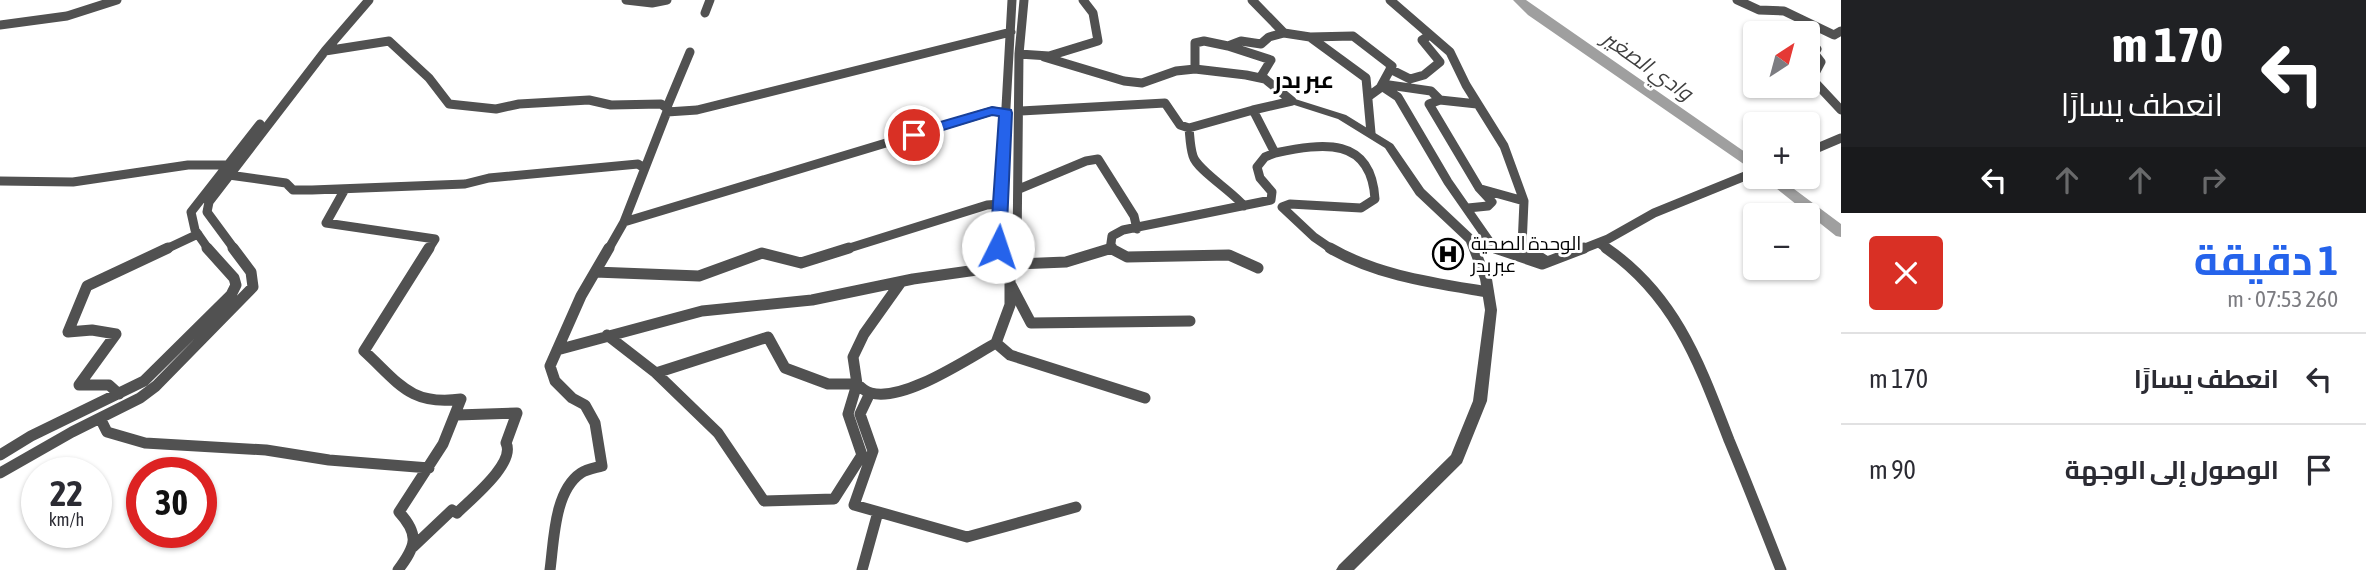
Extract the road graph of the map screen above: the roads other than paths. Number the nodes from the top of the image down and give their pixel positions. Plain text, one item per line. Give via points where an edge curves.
1 (110, 0) edge
2 (117, 0) edge
3 (362, 0) edge
4 (369, 0) edge
5 (626, 0) edge
6 (667, 0) edge
7 (710, 0) edge
8 (1012, 0) edge
9 (1024, 0) edge
10 (1083, 0) edge
11 (1252, 0) edge
12 (1390, 0) edge
13 (1737, 0) edge
14 (1776, 10) junction
15 (705, 13) dead end
16 (1794, 21) edge
17 (0, 23) edge
18 (1841, 31) edge
19 (1011, 32) junction
20 (1284, 33) junction
21 (1430, 35) junction
22 (1310, 37) junction
23 (1228, 46) junction
24 (325, 51) junction
25 (690, 52) dead end
26 (1019, 54) junction
27 (1044, 57) junction
28 (1195, 69) junction
29 (1390, 69) junction
30 (1261, 78) junction
31 (1381, 85) junction
32 (1820, 88) edge
33 (1369, 96) junction
34 (1440, 100) junction
35 (1292, 101) junction
36 (1477, 104) junction
37 (667, 109) junction
38 (1253, 110) junction
39 (1841, 110) edge
40 (1021, 111) junction
41 (1006, 113) junction
42 (1188, 128) junction
43 (1371, 133) junction
44 (1841, 138) edge
45 (1820, 147) edge
46 (1275, 153) junction
47 (644, 168) junction
48 (227, 170) junction
49 (1743, 177) edge
50 (0, 181) edge
51 (1479, 188) junction
52 (345, 189) junction
53 (1018, 189) junction
54 (1524, 201) junction
55 (1001, 204) junction
56 (1244, 206) junction
57 (1468, 208) junction
58 (624, 222) junction
59 (1138, 229) junction
60 (198, 234) junction
61 (1471, 240) junction
62 (1599, 243) junction
63 (1494, 248) junction
64 (1112, 249) junction
65 (1547, 262) junction
66 (998, 267) junction
67 (1258, 268) dead end
68 (595, 272) junction
69 (1012, 273) junction
70 (901, 282) junction
71 (1488, 292) junction
72 (1190, 321) dead end
73 (607, 335) junction
74 (996, 343) junction
75 (557, 350) junction
76 (656, 373) junction
77 (858, 384) junction
78 (870, 393) junction
79 (119, 394) junction
80 (1145, 398) dead end
81 (457, 415) junction
82 (100, 418) junction
83 (0, 456) edge
84 (429, 468) junction
85 (0, 473) edge
86 (1076, 507) dead end
87 (878, 512) junction
88 (413, 547) junction
89 (398, 570) edge
90 (550, 570) edge
91 (862, 570) edge
92 (1344, 570) edge
93 (1781, 570) edge

1 - 17 street
2 - 17 street via 67,16
3 - 48 street
4 - 24 street
5 - 6 street
7 - 15 street
8 - 19 street
9 - 26 street
10 - 27 street via 1090,5 1098,41
11 - 20 street
12 - 21 street
13 - 14 street via 1759,10
14 - 16 street
14 - 18 street via 1834,35
19 - 37 street via 697,110 681,113
19 - 41 street
20 - 22 street
20 - 23 street via 1261,44 1241,41
21 - 29 street via 1422,40 1440,62 1410,79
21 - 36 street via 1450,52
22 - 29 street via 1353,36 1392,66
22 - 33 street via 1366,78
23 - 28 street via 1195,43
23 - 30 street via 1271,60
24 - 37 street via 389,41 449,104 496,109 589,100 611,105 661,104
24 - 48 street
25 - 37 street
26 - 27 street
26 - 40 street
27 - 28 street via 1142,83
28 - 30 street
29 - 31 street
30 - 35 street
31 - 33 street
31 - 34 street via 1431,91
31 - 57 street via 1398,97
32 - 39 street
33 - 43 street
34 - 36 street
34 - 51 street via 1429,104
35 - 38 street
35 - 43 street via 1342,117
36 - 54 street via 1508,154
37 - 47 street
38 - 42 street
38 - 46 street
40 - 42 street via 1165,103 1180,125
40 - 53 street
41 - 55 street
41 - 58 street via 992,111
42 - 56 street via 1194,158
43 - 61 street via 1389,146 1420,191
44 - 45 street
46 - 56 street via 1257,167 1272,192 1271,200
46 - 71 street via 1329,145 1352,152 1365,162 1376,181 1375,199 1361,208 1284,205 1314,237 1373,267
47 - 52 street via 638,164 465,184
47 - 58 street
48 - 50 street via 188,165 73,182
48 - 52 street via 286,183 293,190
48 - 60 street via 191,212
48 - 82 street via 207,212 251,272 253,287 156,386
49 - 62 street via 1654,213
51 - 54 street
51 - 57 street via 1491,205
52 - 81 street via 326,222 435,239 364,351 411,394 438,402 461,399
53 - 59 street via 1098,159
53 - 69 street
54 - 65 street via 1522,246
55 - 66 street
55 - 68 street via 801,263 762,253 699,276
56 - 59 street
57 - 63 street
58 - 68 street
59 - 64 street via 1112,236
60 - 79 street via 236,285 144,381
60 - 79 street via 87,286 68,332 117,334 79,385 109,385
61 - 63 street
61 - 71 street
62 - 65 street
62 - 93 street via 1623,258 1679,323
63 - 65 street
64 - 67 street via 1127,257 1229,255
64 - 69 street via 1082,261 1032,266
66 - 69 street
66 - 70 street
68 - 75 street
69 - 72 street via 1031,323
69 - 74 street via 1010,305
70 - 73 street via 812,300 702,311
70 - 77 street via 853,357
71 - 92 street via 1491,310 1480,401 1457,459
73 - 75 street
73 - 76 street
74 - 78 street via 892,394
74 - 80 street via 1010,355
75 - 90 street via 550,366 555,381 585,405 595,423 602,466 579,473 568,486
76 - 77 street via 768,337 785,369 828,384
76 - 77 street via 718,433 764,501 834,499 862,455 848,414
77 - 78 street
78 - 87 street via 860,414 873,451 854,505
79 - 83 street
81 - 84 street
81 - 88 street via 517,413 506,443 506,462 457,513 452,510
82 - 84 street via 107,432 145,443 265,450
82 - 85 street
84 - 88 street via 399,512 412,525
86 - 87 street via 967,537
87 - 91 street
88 - 89 street

